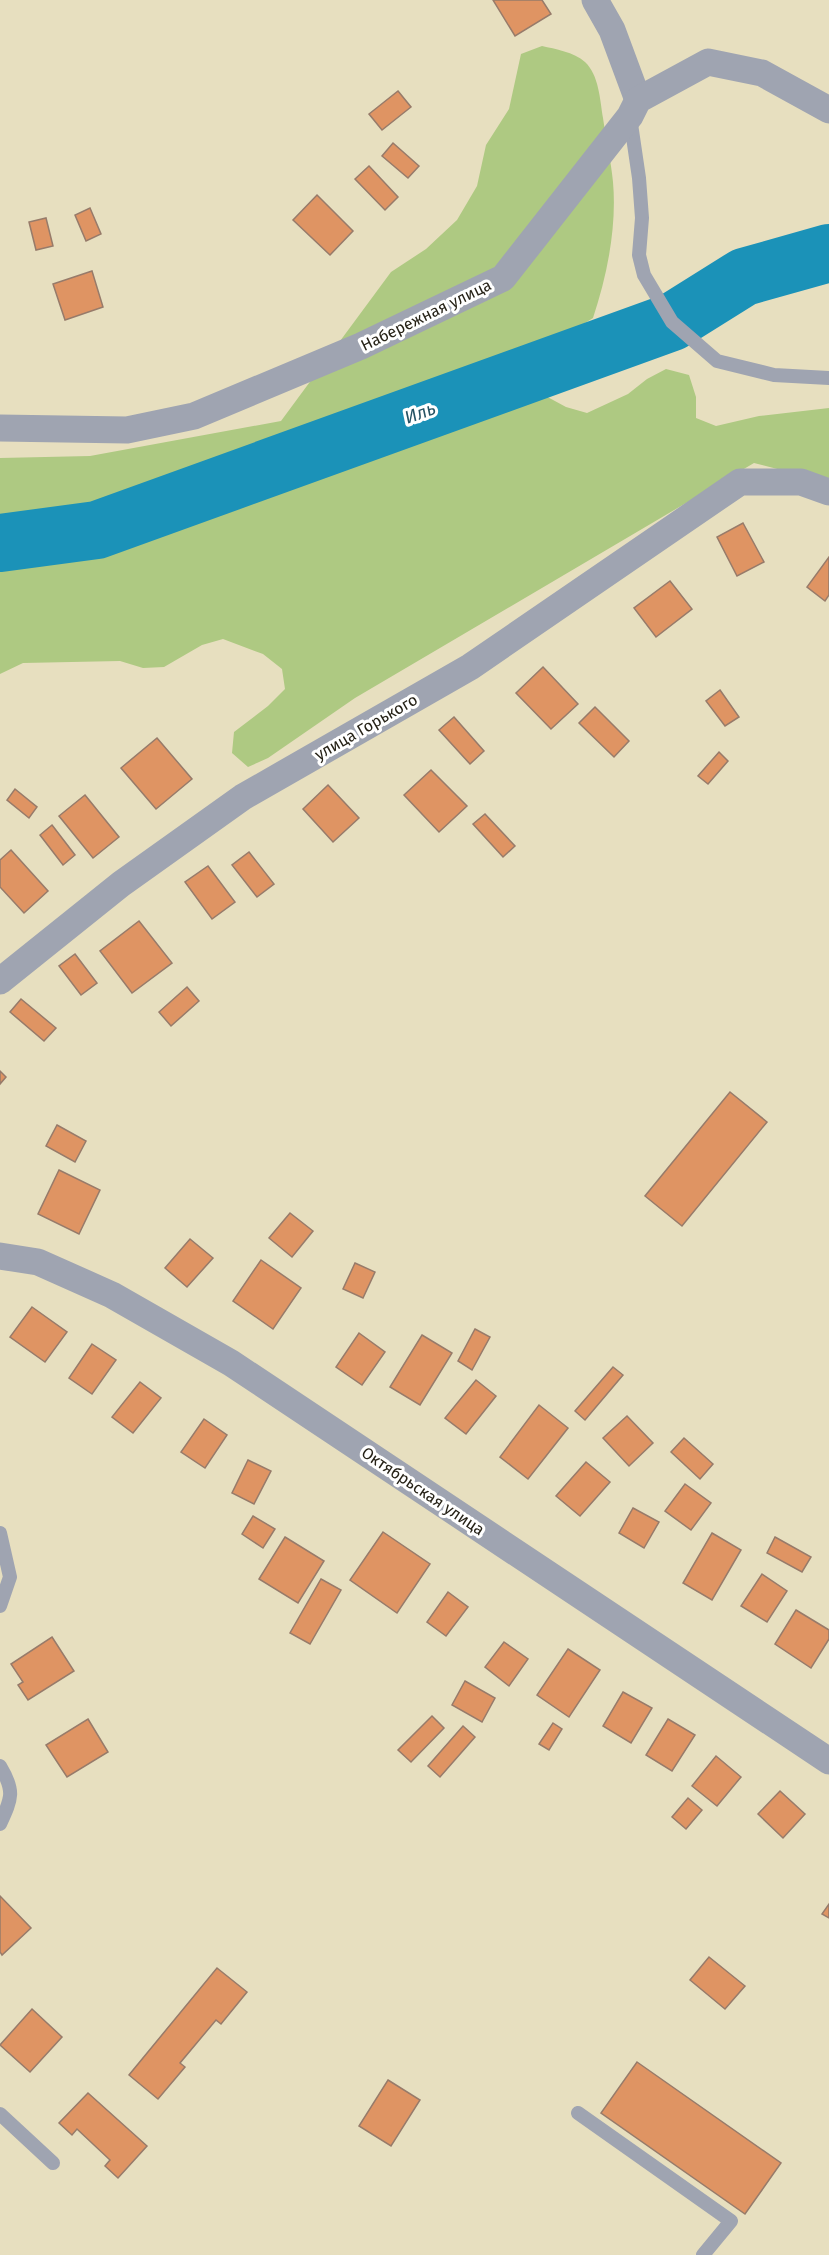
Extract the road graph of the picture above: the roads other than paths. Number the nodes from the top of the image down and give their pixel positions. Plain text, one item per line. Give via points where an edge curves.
1 (595, 0) edge
2 (634, 108) junction
3 (829, 110) edge
4 (829, 378) edge
5 (0, 428) edge
6 (829, 492) edge
7 (0, 981) edge
8 (0, 1256) edge
9 (0, 1533) edge
10 (0, 1606) edge
11 (829, 1761) edge
12 (0, 1767) edge
13 (0, 1824) edge
14 (578, 2113) dead end
15 (0, 2114) edge
16 (53, 2163) dead end
17 (704, 2255) edge

1 - 2 street via 612,30
2 - 3 street, Набережная улица via 708,62 762,73
2 - 4 lane via 642,218 639,255 644,274 672,322 717,361 774,375
2 - 5 street, Набережная улица via 503,278 361,346 194,416 127,430
6 - 7 street, улица Горького via 801,482 740,482 470,667 243,797 121,884
8 - 11 street, Октябрьская улица via 38,1262 112,1295 231,1363
9 - 10 lane via 10,1577
12 - 13 lane via 10,1784 10,1804
14 - 17 lane via 731,2221
15 - 16 lane

